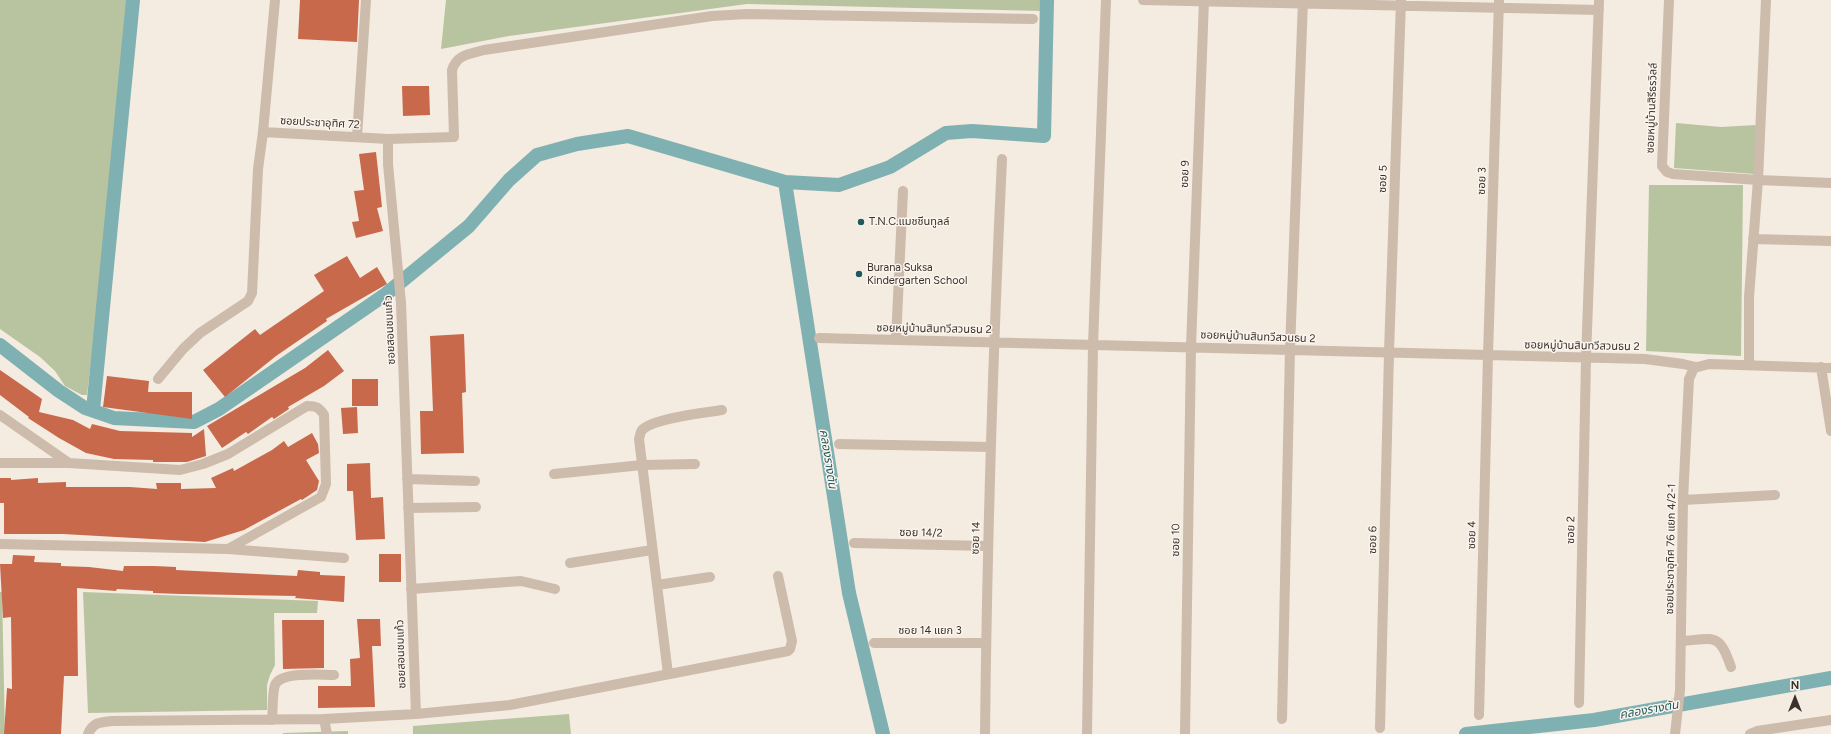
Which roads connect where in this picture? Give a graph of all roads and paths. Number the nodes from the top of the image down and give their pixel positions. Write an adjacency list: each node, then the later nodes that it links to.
1 (275, 0): 13 (street, ซอยประชาอุทิศ 72)
2 (366, 0): 14 (street)
3 (1106, 0): 25 (street)
4 (1143, 0): 5 (street)
5 (1204, 0): 8 (street); 26 (street, ซอย 9)
6 (1669, 0): 17 (street, ซอยหมู่บ้านสิรีธรวิลล์)
7 (1766, 0): 17 (street)
8 (1303, 2): 9 (street); 27 (street)
9 (1401, 3): 10 (street); 28 (street, ซอย 5)
10 (1499, 4): 11 (street); 29 (street, ซอย 3)
11 (1599, 5): 30 (street, ซอย 2)
12 (1033, 19): 15 (street, ซอยประชาอุทิศ 72)
13 (263, 132): 14 (street, ซอยประชาอุทิศ 72); 34 (street)
14 (357, 137): 15 (street, ซอยประชาอุทิศ 72)
15 (388, 139): 45 (street, ซอยสอนชมแก้ว)
16 (1002, 159): 24 (street, ซอย 14)
17 (1758, 180): 18 (street, ซอยหมู่บ้านสิรีธรวิลล์); 20 (street)
18 (1831, 183)
19 (903, 191): 23 (street)
20 (1753, 239): 21 (street); 31 (street)
21 (1831, 241)
22 (819, 338): 23 (street, ซอยหมู่บ้านสินทวีสวนธน 2)
23 (896, 340): 24 (street, ซอยหมู่บ้านสินทวีสวนธน 2)
24 (994, 342): 25 (street, ซอยหมู่บ้านสินทวีสวนธน 2); 39 (street, ซอย 14)
25 (1093, 345): 26 (street, ซอยหมู่บ้านสินทวีสวนธน 2); 80 (street)
26 (1191, 347): 27 (street, ซอยหมู่บ้านสินทวีสวนธน 2); 81 (street, ซอย 10)
27 (1290, 350): 28 (street, ซอยหมู่บ้านสินทวีสวนธน 2); 73 (street)
28 (1389, 352): 29 (street, ซอยหมู่บ้านสินทวีสวนธน 2); 76 (street, ซอย 6)
29 (1488, 355): 30 (street, ซอยหมู่บ้านสินทวีสวนธน 2); 71 (street, ซอย 4)
30 (1586, 359): 32 (street, ซอยหมู่บ้านสินทวีสวนธน 2); 69 (street, ซอย 2)
31 (1748, 365): 32 (street, ซอยหมู่บ้านสินทวีสวนธน 2); 33 (street, ซอยหมู่บ้านสินทวีสวนธน 2)
32 (1696, 367): 48 (street, ซอยประชาอุทิศ 76 แยก 4/2-1)
33 (1826, 368): 37 (street)
34 (158, 379)
35 (722, 410): 43 (street)
36 (0, 415): 41 (street)
37 (1831, 431)
38 (839, 444): 39 (street)
39 (991, 447): 53 (street, ซอย 14)
40 (0, 463): 41 (street)
41 (69, 464): 54 (street)
42 (695, 464): 43 (street)
43 (642, 465): 44 (street); 55 (street)
44 (554, 474)
45 (407, 479): 46 (street); 50 (street, ซอยสอนชมแก้ว)
46 (475, 481)
47 (1775, 495): 48 (street)
48 (1683, 500): 63 (street, ซอยประชาอุทิศ 76 แยก 4/2-1)
49 (476, 507): 50 (street)
50 (408, 508): 61 (street, ซอยสอนชมแก้ว)
51 (854, 543): 53 (street, ซอย 14/2)
52 (0, 544): 54 (street)
53 (987, 546): 65 (street, ซอย 14)
54 (228, 549): 56 (street)
55 (652, 550): 57 (street); 60 (street)
56 (344, 558)
57 (570, 563)
58 (778, 576): 67 (street)
59 (710, 577): 60 (street)
60 (657, 585): 67 (street)
61 (411, 589): 62 (street); 70 (street, ซอยสอนชมแก้ว)
62 (555, 590)
63 (1682, 641): 66 (street); 82 (street, ซอยประชาอุทิศ 76 แยก 4/2-1)
64 (874, 643): 65 (street, ซอย 14 แยก 3)
65 (986, 643): 79 (street, ซอย 14)
66 (1731, 667)
67 (668, 674): 70 (street)
68 (334, 675): 74 (street)
69 (1579, 703)
70 (416, 714): 72 (street)
71 (1479, 715)
72 (324, 719): 74 (street); 78 (street)
73 (1282, 719)
74 (272, 720): 77 (street)
75 (1831, 720): 83 (street)
76 (1380, 728)
77 (88, 734)
78 (327, 734)
79 (985, 734)
80 (1087, 734)
81 (1184, 734)
82 (1676, 734)
83 (1750, 734)

